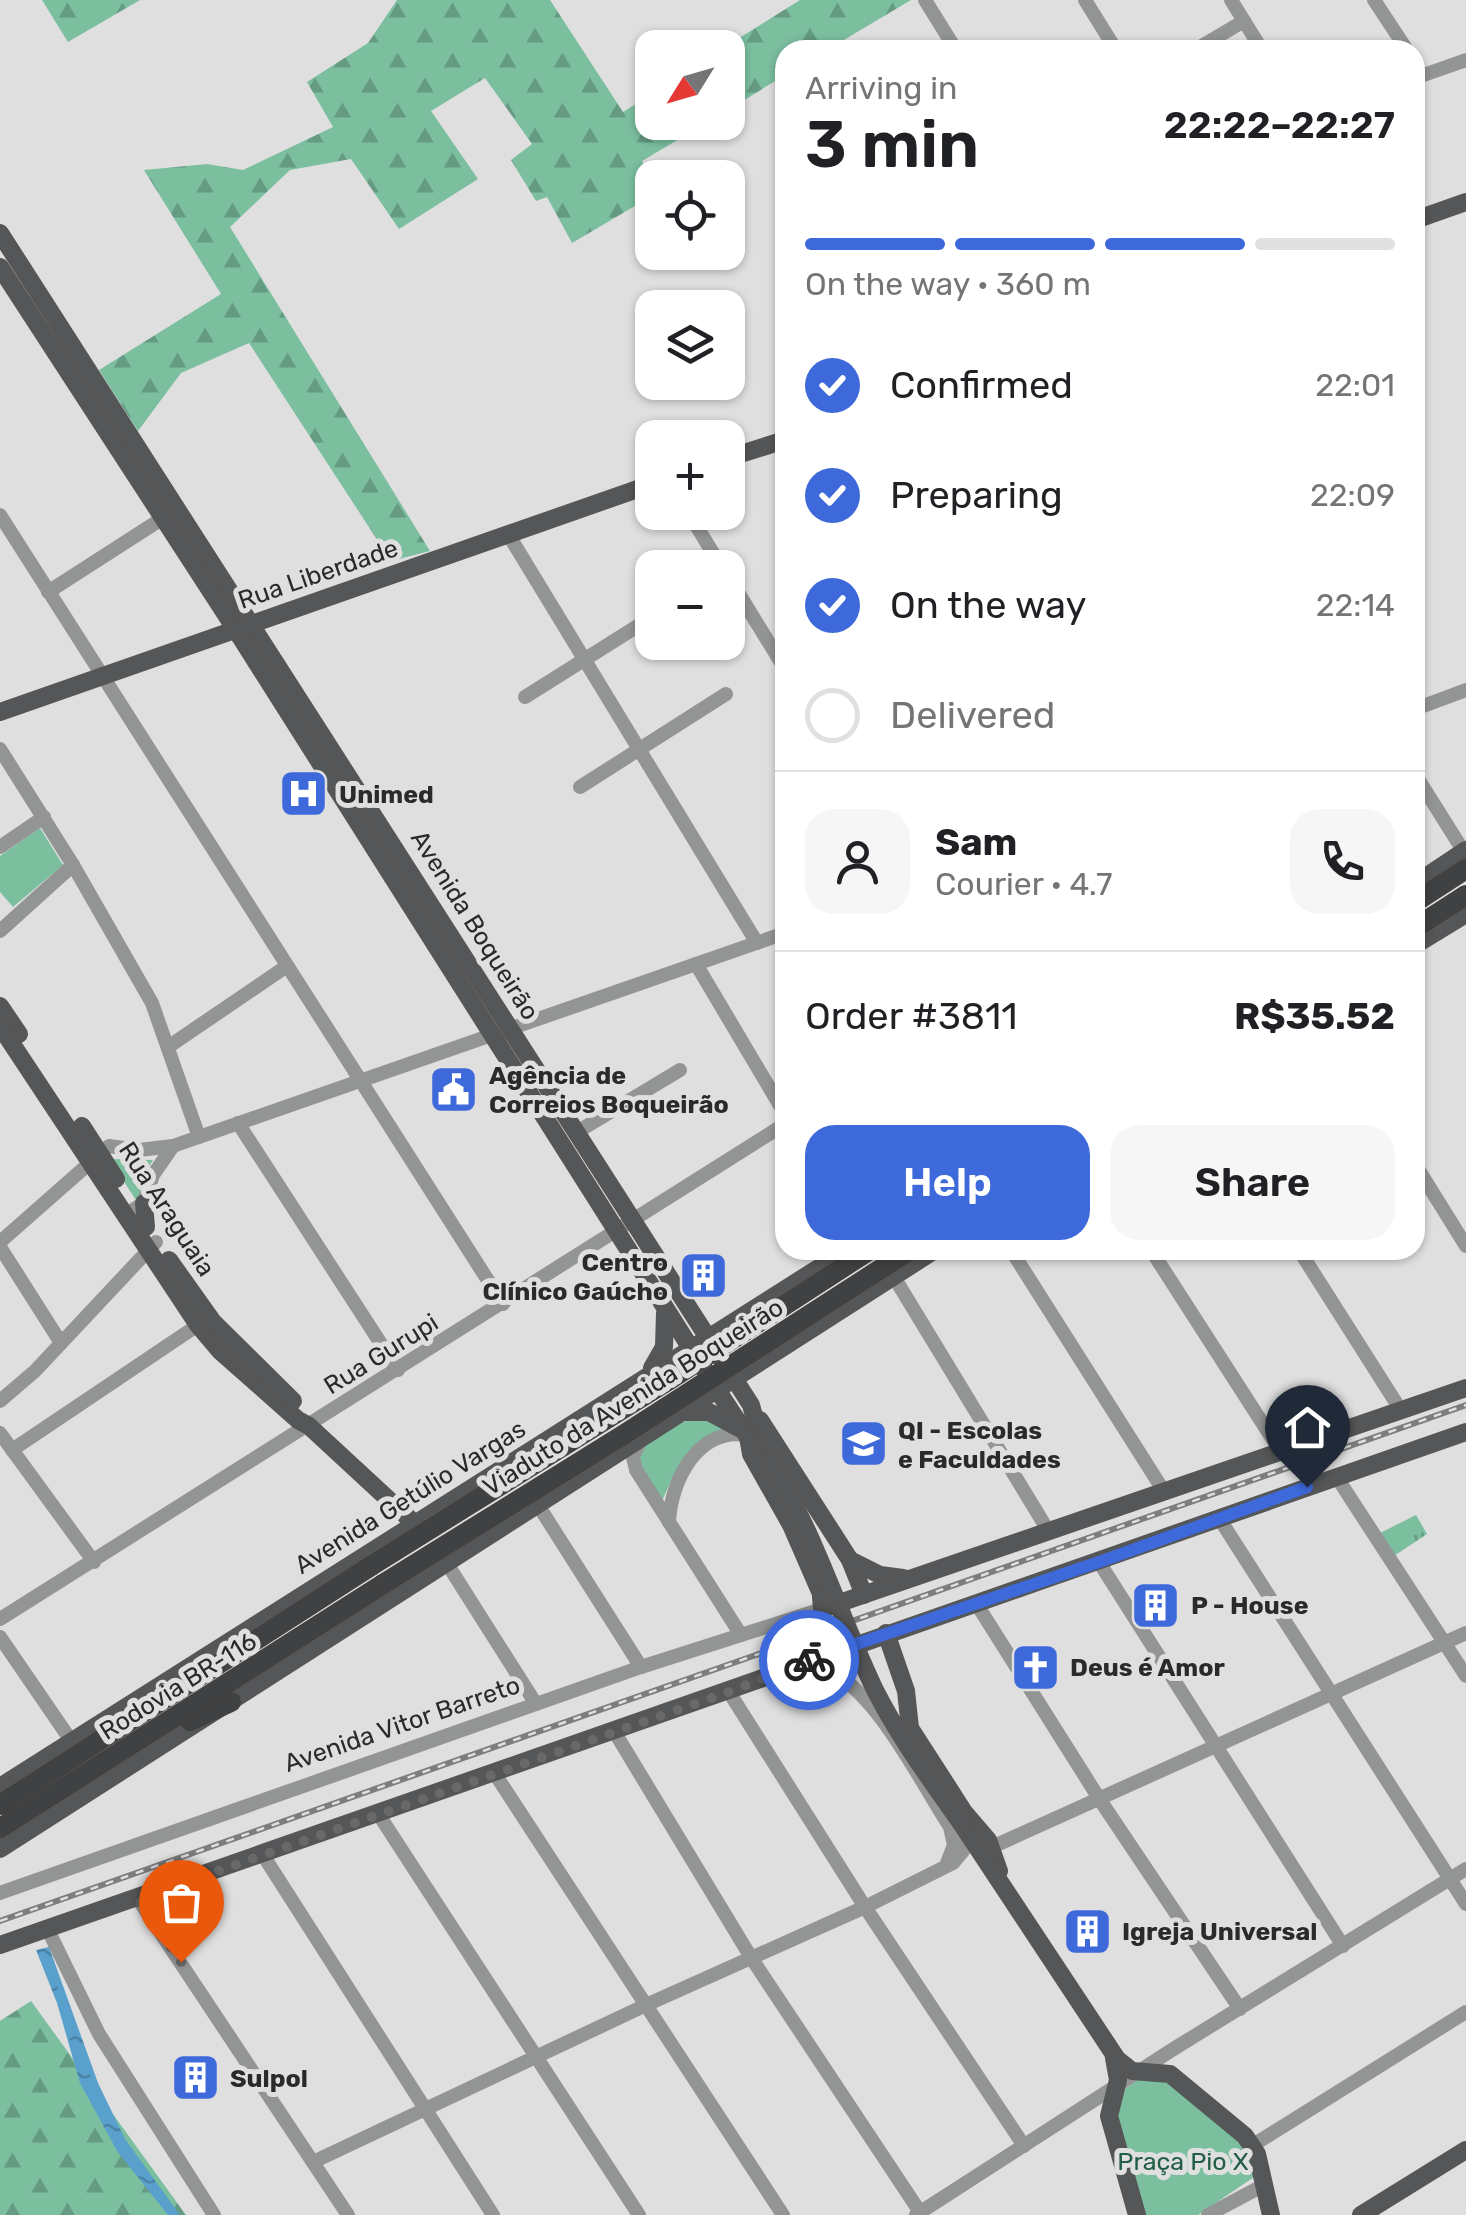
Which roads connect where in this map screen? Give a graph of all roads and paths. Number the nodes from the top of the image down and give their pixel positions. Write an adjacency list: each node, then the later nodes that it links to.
1 (925, 0): 6 (street)
2 (1084, 0): 7 (street)
3 (1230, 0): 5 (street)
4 (1374, 0): 10 (street)
5 (1244, 21): 8 (street); 9 (street)
6 (950, 40)
7 (1110, 40)
8 (1212, 40)
9 (1256, 40)
10 (1400, 40)
11 (1466, 60): 12 (street)
12 (1425, 70)
13 (1466, 202): 14 (main road)
14 (1425, 216)
15 (0, 232): 25 (main road, Avenida Boqueirão)
16 (0, 268): 21 (main road, Avenida Boqueirão)
17 (775, 443): 18 (main road)
18 (745, 453)
19 (635, 490): 22 (main road, Rua Liberdade)
20 (0, 515): 23 (street)
21 (163, 518): 23 (street); 25 (main road, Avenida Boqueirão)
22 (508, 534): 25 (main road, Rua Liberdade); 28 (street)
23 (48, 592): 29 (street)
24 (745, 604): 27 (street)
25 (244, 627): 29 (main road, Rua Liberdade); 55 (main road, Avenida Boqueirão)
26 (635, 628): 28 (street)
27 (775, 653)
28 (585, 660): 32 (street); 35 (street)
29 (103, 676): 34 (main road, Rua Liberdade); 52 (street)
30 (1466, 690): 33 (street)
31 (726, 694): 35 (street)
32 (525, 697)
33 (1425, 705)
34 (0, 712)
35 (640, 748): 37 (street); 50 (street)
36 (0, 749): 39 (street)
37 (580, 787)
38 (1425, 791): 41 (street)
39 (44, 817): 40 (street); 42 (street)
40 (0, 847)
41 (1465, 857): 43 (highway)
42 (73, 864): 47 (street); 56 (street)
43 (1425, 889)
44 (1466, 895): 46 (highway)
45 (1466, 914): 49 (main road)
46 (1425, 924)
47 (0, 931)
48 (775, 936): 50 (street)
49 (1425, 939)
50 (756, 943): 51 (street)
51 (696, 964): 55 (street); 59 (street)
52 (286, 966): 56 (street); 58 (street)
53 (0, 1006): 65 (main road, Rua Araguaia)
54 (0, 1026): 65 (main road, Rua Araguaia)
55 (502, 1031): 58 (street); 62 (main road, Avenida Boqueirão); 68 (main road, Avenida Boqueirão)
56 (168, 1047): 63 (street)
57 (680, 1070): 62 (street)
58 (358, 1080): 60 (street); 81 (street)
59 (775, 1097)
60 (238, 1123): 63 (street); 91 (street)
61 (775, 1130): 68 (street, Rua Gurupi)
62 (577, 1132): 68 (main road, Avenida Boqueirão)
63 (198, 1137): 64 (street)
64 (174, 1146): 65 (street); 67 (street)
65 (101, 1155): 67 (main road, Rua Araguaia); 70 (street)
66 (1425, 1180): 71 (street)
67 (135, 1209): 69 (main road, Rua Araguaia)
68 (626, 1226): 81 (street, Rua Gurupi); 82 (main road, Avenida Boqueirão); 83 (main road, Avenida Boqueirão)
69 (150, 1239): 84 (main road, Rua Araguaia); 88 (street); 100 (main road, Rua Araguaia)
70 (0, 1245): 88 (street)
71 (1466, 1246)
72 (831, 1260): 80 (main road, Avenida Getúlio Vargas)
73 (855, 1260): 119 (highway, Viaduto da Avenida Boqueirão, bridge)
74 (894, 1260): 119 (highway, Viaduto da Avenida Boqueirão, bridge)
75 (920, 1260): 79 (main road)
76 (1017, 1260): 109 (street)
77 (1157, 1260): 106 (street)
78 (1305, 1260): 98 (street)
79 (894, 1277): 87 (main road); 114 (street)
80 (762, 1302): 85 (main road, Avenida Getúlio Vargas); 87 (main road)
81 (503, 1304): 91 (street, Rua Gurupi)
82 (665, 1307): 89 (main road, Avenida Boqueirão); 93 (main road)
83 (694, 1317): 85 (main road); 86 (main road, Avenida Boqueirão)
84 (198, 1325): 100 (main road, Rua Araguaia); 105 (street)
85 (725, 1325): 86 (main road, Avenida Getúlio Vargas)
86 (707, 1336): 89 (main road, Avenida Getúlio Vargas); 92 (main road, Avenida Boqueirão)
87 (788, 1342): 90 (main road)
88 (61, 1343): 96 (street)
89 (690, 1348): 93 (main road, Avenida Getúlio Vargas); 94 (main road, Avenida Boqueirão)
90 (752, 1365): 92 (main road); 97 (main road)
91 (398, 1370): 100 (street, Rua Gurupi)
92 (733, 1377): 94 (main road); 97 (main road, Avenida Boqueirão)
93 (638, 1381): 99 (main road); 112 (main road, Avenida Getúlio Vargas)
94 (716, 1388): 99 (main road); 102 (main road, Avenida Boqueirão)
95 (1466, 1388): 98 (main road)
96 (0, 1401)
97 (748, 1401): 107 (main road, Avenida Boqueirão); 115 (main road)
98 (1400, 1410): 106 (main road)
99 (671, 1417): 102 (main road); 103 (main road)
100 (309, 1426): 112 (main road, Rua Araguaia); 116 (street, Rua Gurupi)
101 (0, 1433): 105 (street)
102 (747, 1434): 107 (main road, Avenida Boqueirão); 113 (street); 122 (main road)
103 (644, 1435): 110 (main road); 113 (street)
104 (1463, 1439): 108 (main road)
105 (12, 1450): 116 (street)
106 (1281, 1452): 109 (main road)
107 (766, 1455): 148 (main road, Avenida Boqueirão, bridge)
108 (1336, 1476): 111 (main road); 129 (street)
109 (1164, 1493): 114 (main road)
110 (538, 1505): 117 (main road); 131 (street)
111 (1219, 1518): 118 (main road); 134 (street)
112 (414, 1522): 137 (main road, Avenida Getúlio Vargas)
113 (669, 1523): 127 (street)
114 (1049, 1532): 120 (main road)
115 (850, 1560): 120 (main road); 121 (main road)
116 (94, 1562): 124 (street, Rua Gurupi)
117 (446, 1562): 135 (main road); 136 (street)
118 (1099, 1562): 123 (main road); 140 (street)
119 (377, 1575): 139 (highway, Rodovia BR-116); 141 (highway, Rodovia BR-116)
120 (913, 1578): 121 (main road)
121 (864, 1595): 122 (main road)
122 (823, 1604): 127 (street, Avenida Vitor Barreto)
123 (976, 1604): 126 (main road); 144 (street)
124 (0, 1619)
125 (1466, 1632): 129 (street)
126 (886, 1634): 130 (main road); 149 (main road)
127 (741, 1635): 131 (street, Avenida Vitor Barreto)
128 (0, 1636): 139 (street)
129 (1444, 1642): 132 (street); 134 (street)
130 (812, 1660): 133 (main road); 152 (street)
131 (641, 1667): 136 (street, Avenida Vitor Barreto)
132 (1466, 1676)
133 (729, 1692): 138 (main road); 159 (street)
134 (1329, 1693): 140 (street); 154 (street)
135 (232, 1702): 141 (highway); 150 (main road)
136 (536, 1704): 155 (street, Avenida Vitor Barreto)
137 (129, 1706): 139 (highway); 139 (main road, Avenida Getúlio Vargas)
138 (614, 1731): 142 (main road); 163 (street)
139 (87, 1744): 143 (main road, Avenida Getúlio Vargas); 145 (highway, Rodovia BR-116)
140 (1215, 1748): 144 (street); 162 (street)
141 (124, 1750): 147 (highway, Rodovia BR-116)
142 (495, 1774): 146 (main road); 164 (street)
143 (0, 1786)
144 (1100, 1800): 149 (street); 165 (street)
145 (0, 1801)
146 (379, 1815): 151 (main road); 168 (street)
147 (0, 1828)
148 (964, 1828): 149 (street); 152 (street); 157 (main road, Avenida Boqueirão)
149 (992, 1847): 157 (main road)
150 (0, 1849)
151 (264, 1855): 156 (main road); 171 (street)
152 (944, 1867): 159 (street)
153 (1466, 1869): 154 (street)
154 (1450, 1880): 158 (street); 162 (street)
155 (0, 1892)
156 (138, 1899): 160 (main road); 175 (street)
157 (1012, 1904): 167 (main road)
158 (1466, 1904)
159 (866, 1907): 163 (street); 173 (street)
160 (48, 1930): 161 (main road); 178 (street)
161 (0, 1946)
162 (1343, 1946): 165 (street)
163 (752, 1959): 164 (street); 177 (street)
164 (646, 2005): 168 (street); 182 (street)
165 (1240, 2009): 169 (street)
166 (1466, 2012): 172 (street)
167 (1112, 2053): 169 (main road); 170 (main road)
168 (536, 2057): 171 (street); 181 (street)
169 (1138, 2072): 170 (street); 172 (main road)
170 (1118, 2086): 173 (street); 183 (main road)
171 (424, 2108): 175 (street); 180 (street)
172 (1253, 2145): 176 (main road)
173 (1024, 2146): 177 (street)
174 (1466, 2150): 186 (main road)
175 (313, 2162): 179 (street)
176 (1264, 2185): 184 (street); 185 (main road)
177 (918, 2214)
178 (214, 2215)
179 (348, 2215)
180 (493, 2215)
181 (638, 2215)
182 (782, 2215)
183 (1137, 2215)
184 (1208, 2215)
185 (1272, 2215)
186 (1362, 2215)

